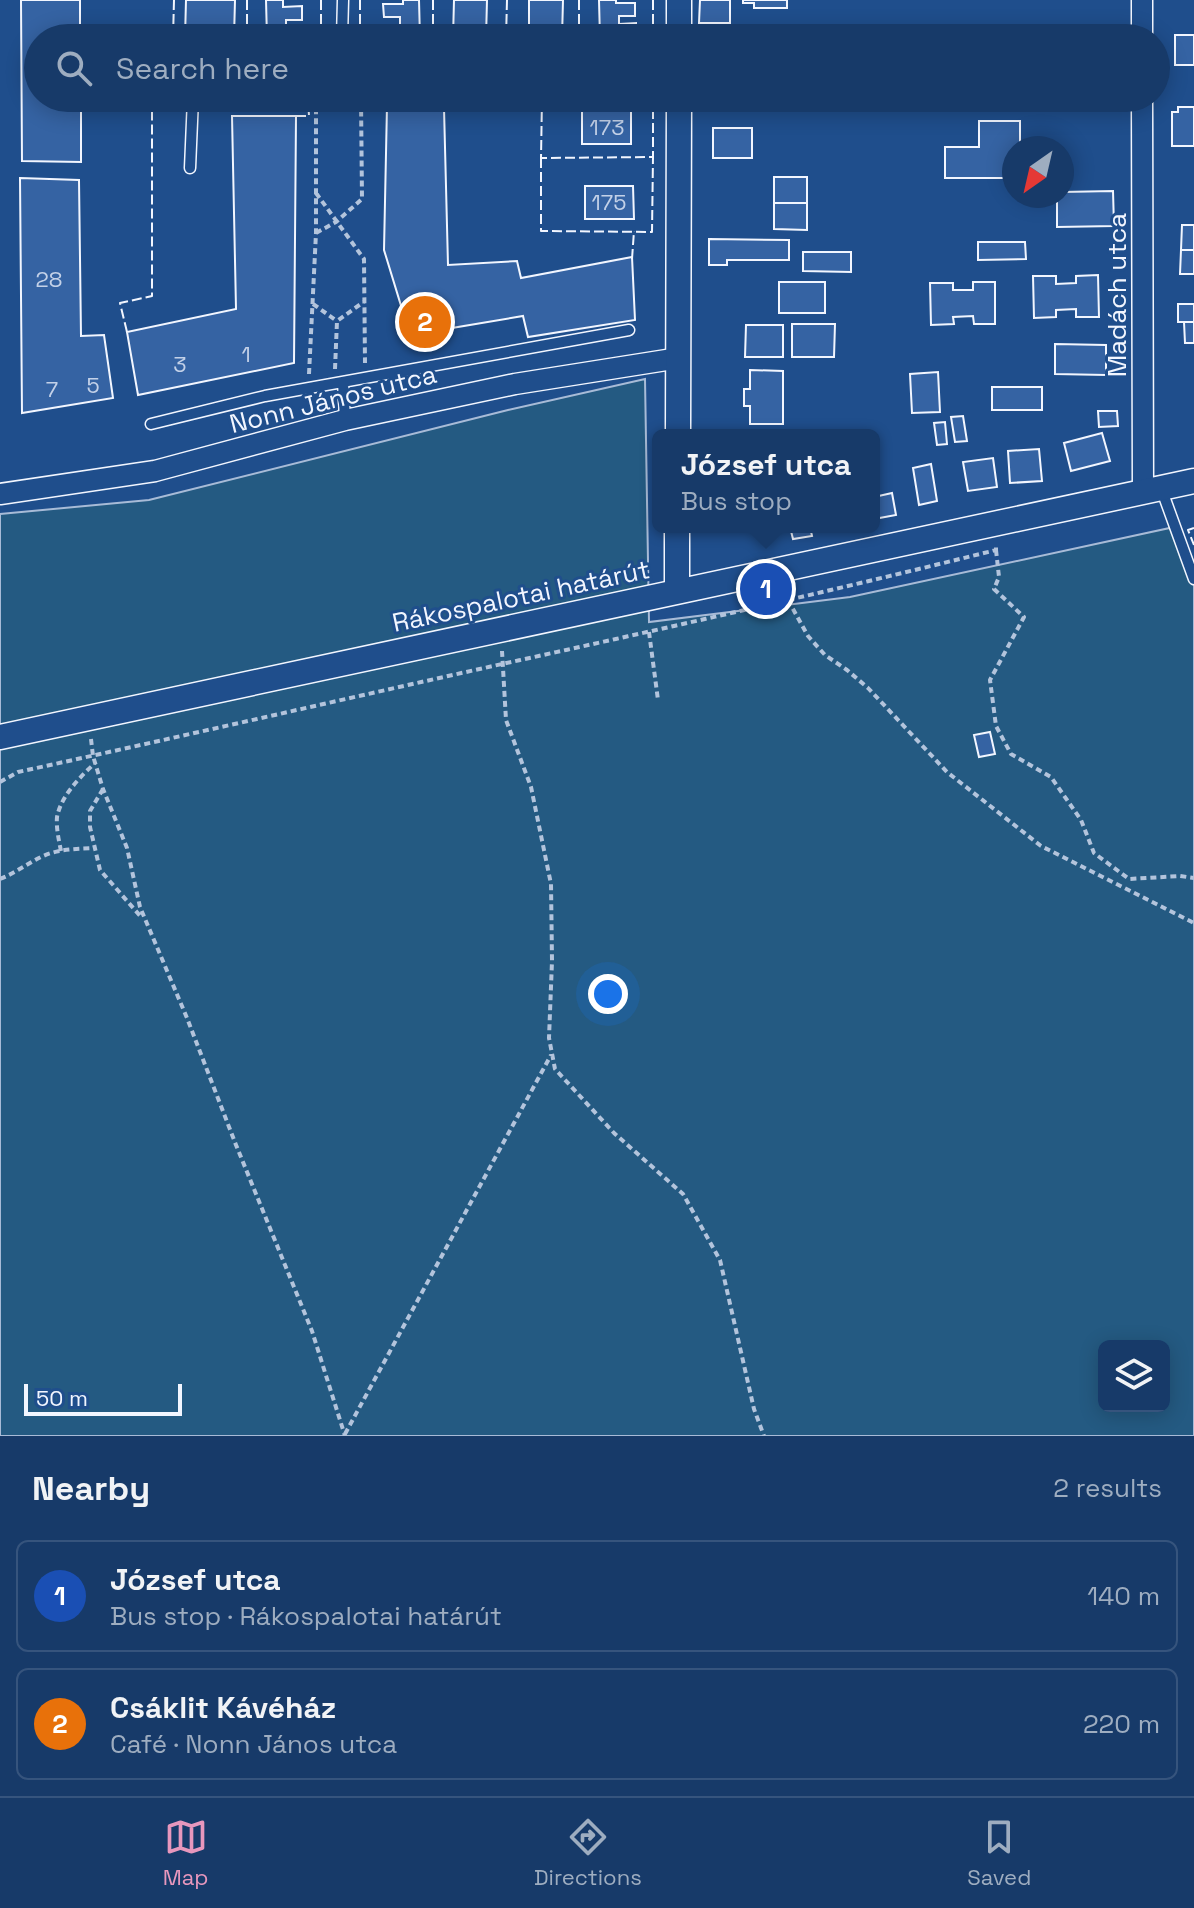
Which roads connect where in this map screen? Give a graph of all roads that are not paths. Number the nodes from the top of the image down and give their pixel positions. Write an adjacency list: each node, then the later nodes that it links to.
1 (343, 0): 4 (lane)
2 (679, 0): 5 (street)
3 (1142, 0): 6 (street)
4 (342, 24)
5 (679, 24)
6 (1142, 24)
7 (192, 112): 10 (lane)
8 (679, 112): 12 (street)
9 (1142, 112): 18 (street, Madách utca)
10 (190, 168)
11 (629, 330): 13 (lane)
12 (679, 358): 14 (street, Nonn János utca); 16 (street)
13 (339, 383): 14 (lane); 15 (lane)
14 (345, 420): 19 (street, Nonn János utca)
15 (151, 424)
16 (678, 429)
17 (1194, 481): 18 (street, Rákospalotai határút)
18 (1152, 490): 21 (lane); 22 (street, Rákospalotai határút)
19 (0, 494)
20 (677, 533): 22 (street)
21 (1194, 579)
22 (677, 591): 23 (street, Rákospalotai határút)
23 (0, 737)

